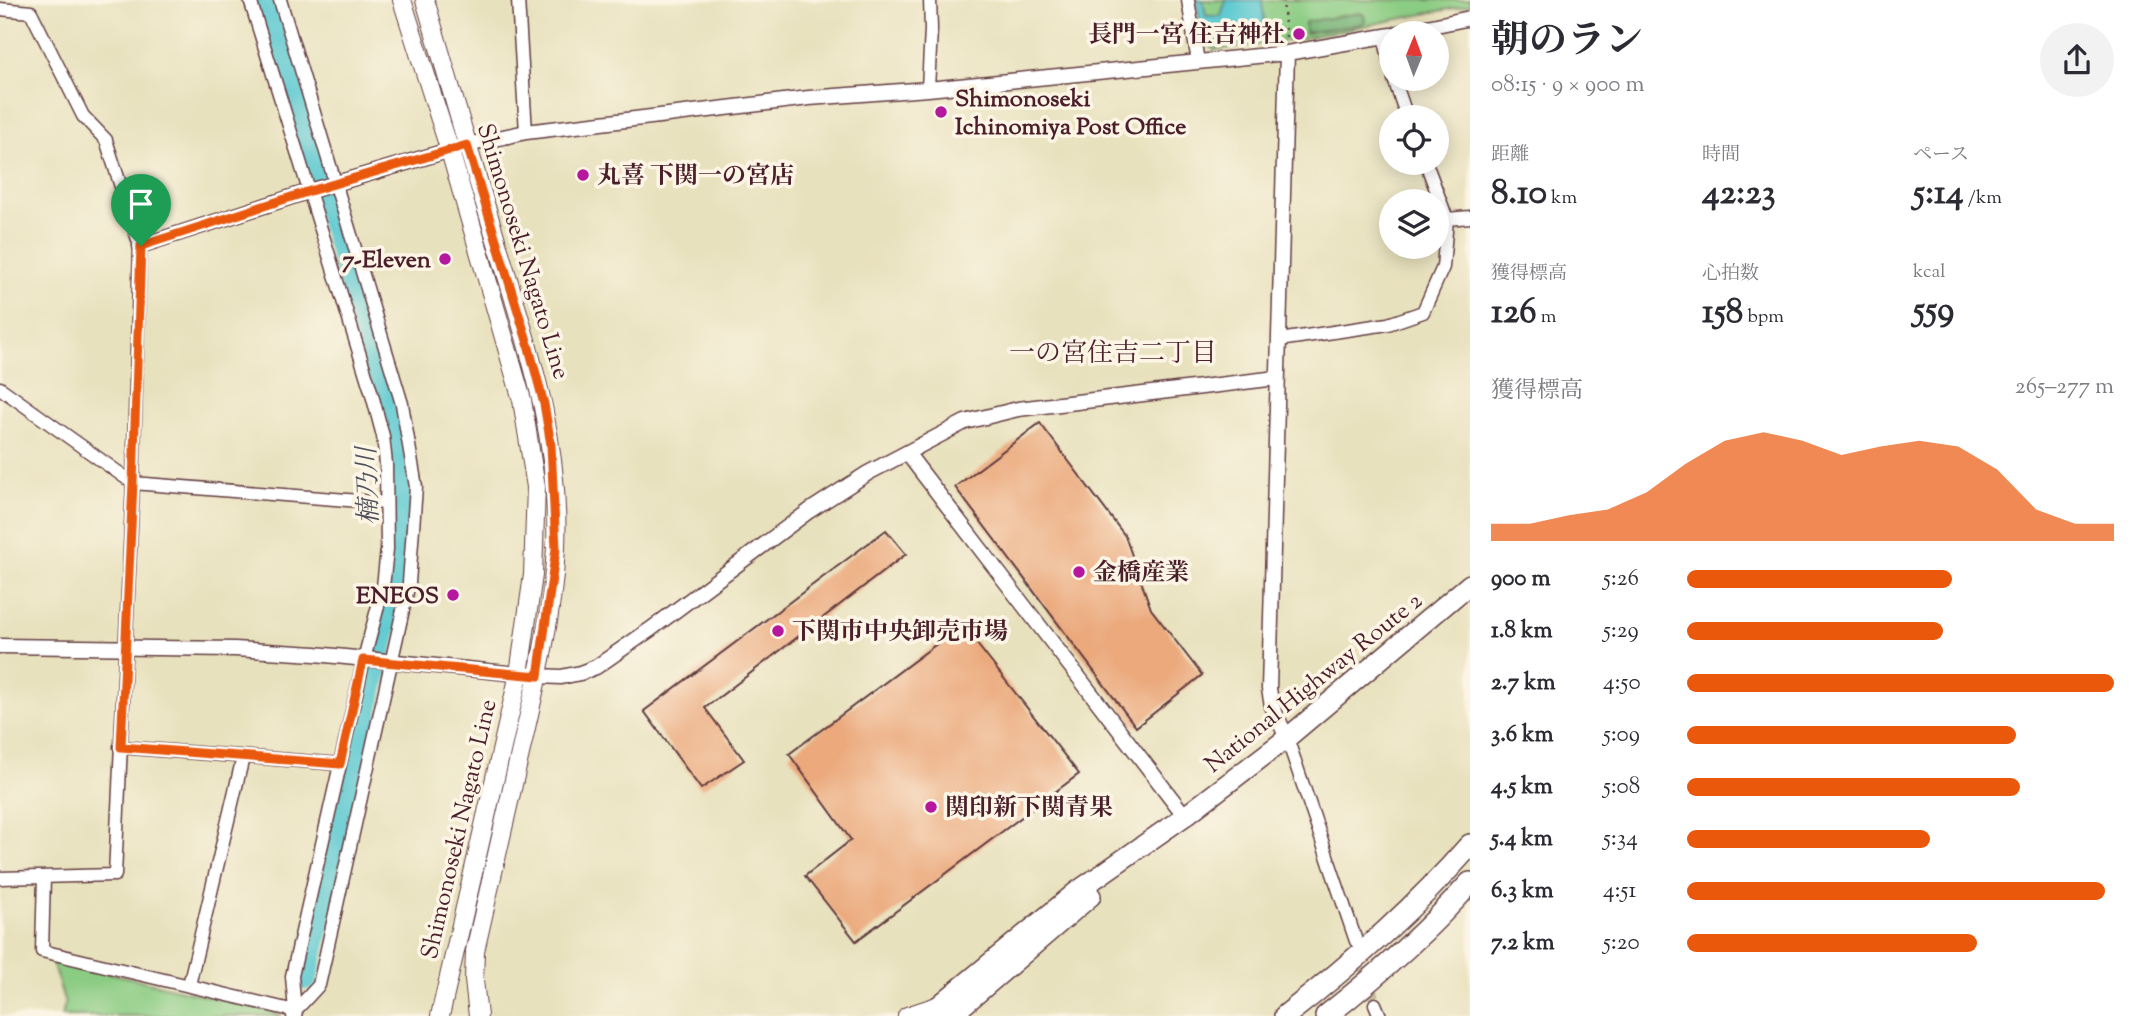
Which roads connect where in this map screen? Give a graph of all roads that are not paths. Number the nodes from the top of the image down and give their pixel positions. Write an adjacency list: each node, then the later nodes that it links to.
1 (250, 0): 18 (street)
2 (280, 0): 17 (street)
3 (402, 0): 16 (main road, Shimonoseki Nagato Line)
4 (425, 0): 16 (main road, Shimonoseki Nagato Line)
5 (518, 0): 15 (street)
6 (930, 0): 14 (street)
7 (1188, 0): 13 (street)
8 (0, 9): 21 (street)
9 (1470, 18): 10 (street)
10 (1449, 23)
11 (1379, 36): 12 (street)
12 (1287, 47): 13 (street); 23 (street)
13 (1198, 62): 14 (street)
14 (928, 89): 15 (street)
15 (526, 132): 16 (street)
16 (458, 148): 17 (street); 34 (main road, Shimonoseki Nagato Line); 35 (main road, Shimonoseki Nagato Line)
17 (335, 183): 18 (street); 33 (street)
18 (312, 190): 21 (street); 28 (street)
19 (1470, 217): 20 (street)
20 (1449, 219)
21 (141, 246): 27 (street)
22 (1444, 259): 23 (street)
23 (1279, 340): 24 (street)
24 (1277, 378): 26 (street); 36 (street)
25 (0, 388): 27 (street)
26 (907, 453): 35 (street); 40 (street)
27 (133, 483): 28 (street); 31 (street)
28 (385, 503): 32 (street)
29 (1470, 584): 36 (highway, National Highway Route 2)
30 (0, 646): 31 (street)
31 (125, 648): 32 (street); 37 (street)
32 (366, 660): 33 (street); 39 (street)
33 (390, 662): 34 (street); 48 (street)
34 (519, 674): 35 (street); 49 (main road, Shimonoseki Nagato Line)
35 (538, 676): 50 (main road, Shimonoseki Nagato Line)
36 (1287, 738): 40 (highway, National Highway Route 2); 45 (street)
37 (121, 747): 38 (street); 42 (street)
38 (243, 757): 39 (street); 46 (street)
39 (340, 764): 48 (street)
40 (1185, 816): 47 (highway, National Highway Route 2)
41 (1470, 845): 52 (highway)
42 (44, 877): 43 (street); 46 (street)
43 (0, 878)
44 (1470, 883): 53 (highway)
45 (1356, 941)
46 (188, 985): 48 (street)
47 (939, 1012): 51 (main road)
48 (295, 1013)
49 (440, 1016)
50 (478, 1016)
51 (907, 1016)
52 (1285, 1016)
53 (1326, 1016)

